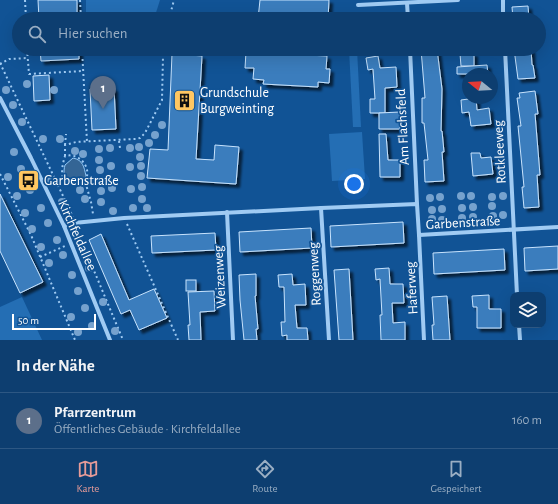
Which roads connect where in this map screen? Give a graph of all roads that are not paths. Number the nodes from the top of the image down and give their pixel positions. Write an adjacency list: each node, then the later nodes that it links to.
1 (458, 0): 3 (street)
2 (503, 0): 6 (street)
3 (407, 3): 4 (street); 5 (street)
4 (358, 5)
5 (408, 12)
6 (504, 12)
7 (410, 56): 10 (street, Am Flachsfeld)
8 (505, 56): 15 (street, Rotkleeweg)
9 (0, 98): 13 (street, Kirchfeldallee)
10 (417, 204): 11 (street, Garbenstraße); 16 (street, Garbenstraße)
11 (321, 208): 12 (street, Garbenstraße); 21 (street, Roggenweg)
12 (227, 212): 13 (street, Garbenstraße); 20 (street, Weizenweg)
13 (64, 226): 19 (street, Kirchfeldallee)
14 (558, 227): 15 (street, Garbenstraße)
15 (513, 230): 16 (street, Garbenstraße); 17 (street, Rotkleeweg)
16 (419, 235): 22 (street, Haferweg)
17 (517, 292)
18 (519, 328): 23 (street)
19 (110, 340)
20 (233, 340)
21 (329, 340)
22 (424, 340)
23 (520, 340)

